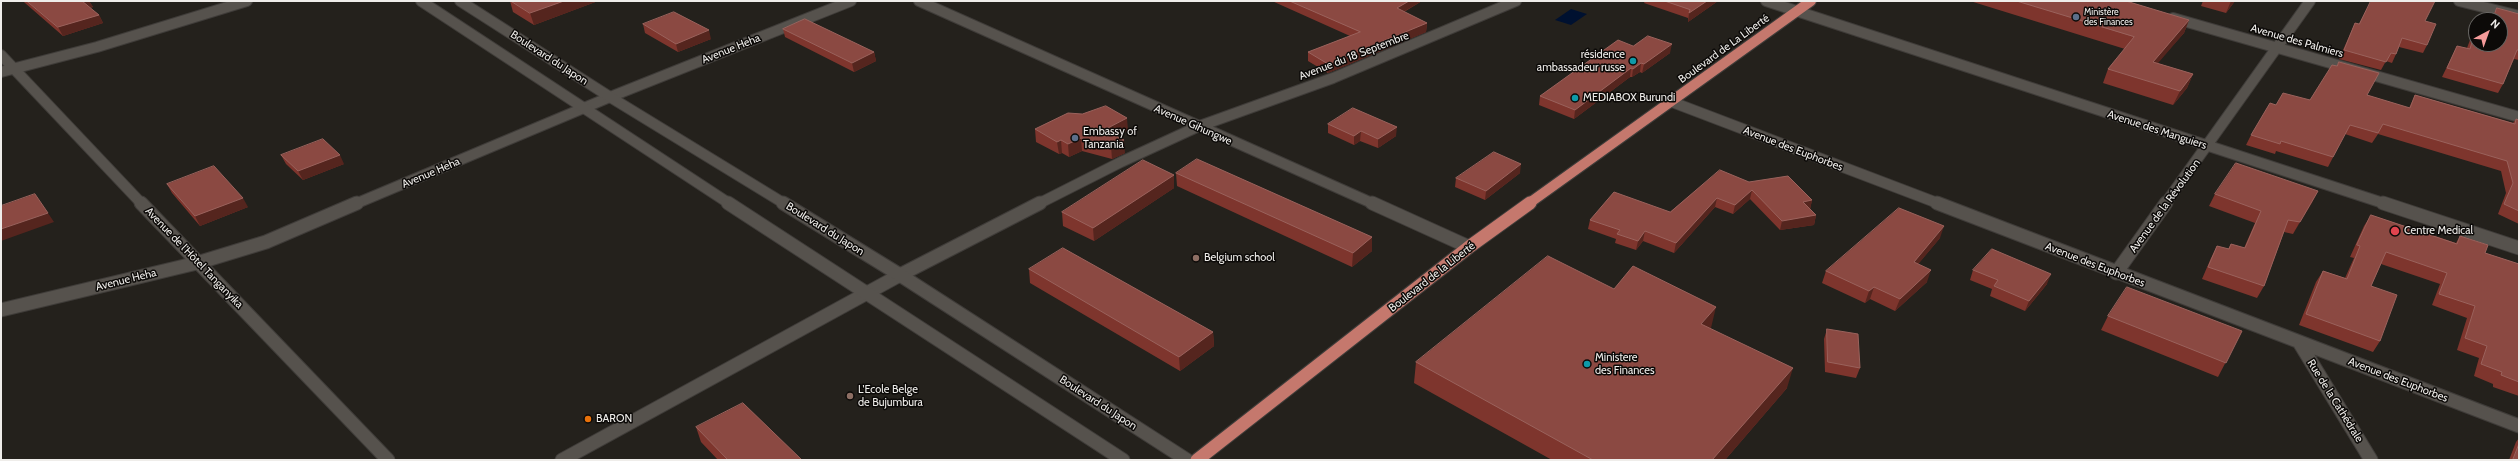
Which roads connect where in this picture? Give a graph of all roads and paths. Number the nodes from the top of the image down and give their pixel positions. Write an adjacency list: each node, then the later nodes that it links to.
1 (247, 1): 16 (street)
2 (421, 1): 20 (street, Boulevard du Japon)
3 (460, 1): 18 (street, Boulevard du Japon)
4 (850, 1): 18 (street, Avenue Heha)
5 (919, 1): 22 (street, Avenue Gihungwe)
6 (1516, 1): 22 (street, Avenue du 18 Septembre)
7 (1766, 1): 11 (street, Avenue des Manguiers)
8 (1810, 1): 11 (highway, Boulevard de La Liberté)
9 (2310, 1): 14 (street, Avenue de la Révolution)
10 (2459, 1): 13 (street)
11 (1796, 11): 19 (highway, Boulevard de La Liberté); 23 (street, Avenue des Manguiers)
12 (2166, 16): 14 (street, Avenue des Palmiers)
13 (2519, 16)
14 (2278, 48): 21 (street, Avenue des Palmiers); 23 (street, Avenue de la Révolution)
15 (1, 55): 16 (street, Avenue de l'Hôtel Tanganyika)
16 (15, 69): 17 (street); 26 (street, Avenue de l'Hôtel Tanganyika)
17 (1, 72)
18 (610, 97): 20 (street, Avenue Heha); 28 (street, Boulevard du Japon)
19 (1672, 102): 24 (highway, Boulevard de la Liberté); 27 (street, Avenue des Euphorbes)
20 (586, 108): 26 (street, Avenue Heha); 29 (street, Boulevard du Japon)
21 (2519, 117)
22 (1197, 127): 24 (street, Avenue Gihungwe); 28 (street, Avenue du 18 Septembre)
23 (2208, 147): 25 (street, Avenue des Manguiers); 27 (street, Avenue de la Révolution)
24 (1469, 247): 37 (highway, Boulevard de la Liberté)
25 (2519, 248)
26 (197, 262): 30 (street, Avenue Heha); 33 (street, Avenue de l'Hôtel Tanganyika)
27 (2116, 273): 31 (street, Avenue des Euphorbes)
28 (900, 275): 29 (street, Avenue du 18 Septembre); 36 (street, Boulevard du Japon)
29 (867, 295): 34 (street, Avenue du 18 Septembre); 35 (street, Boulevard du Japon)
30 (1, 310)
31 (2299, 342): 32 (street, Avenue des Euphorbes); 38 (street, Rue de la Cathédrale)
32 (2519, 426)
33 (388, 460)
34 (562, 460)
35 (1122, 460)
36 (1187, 460)
37 (1197, 460)
38 (2371, 460)

